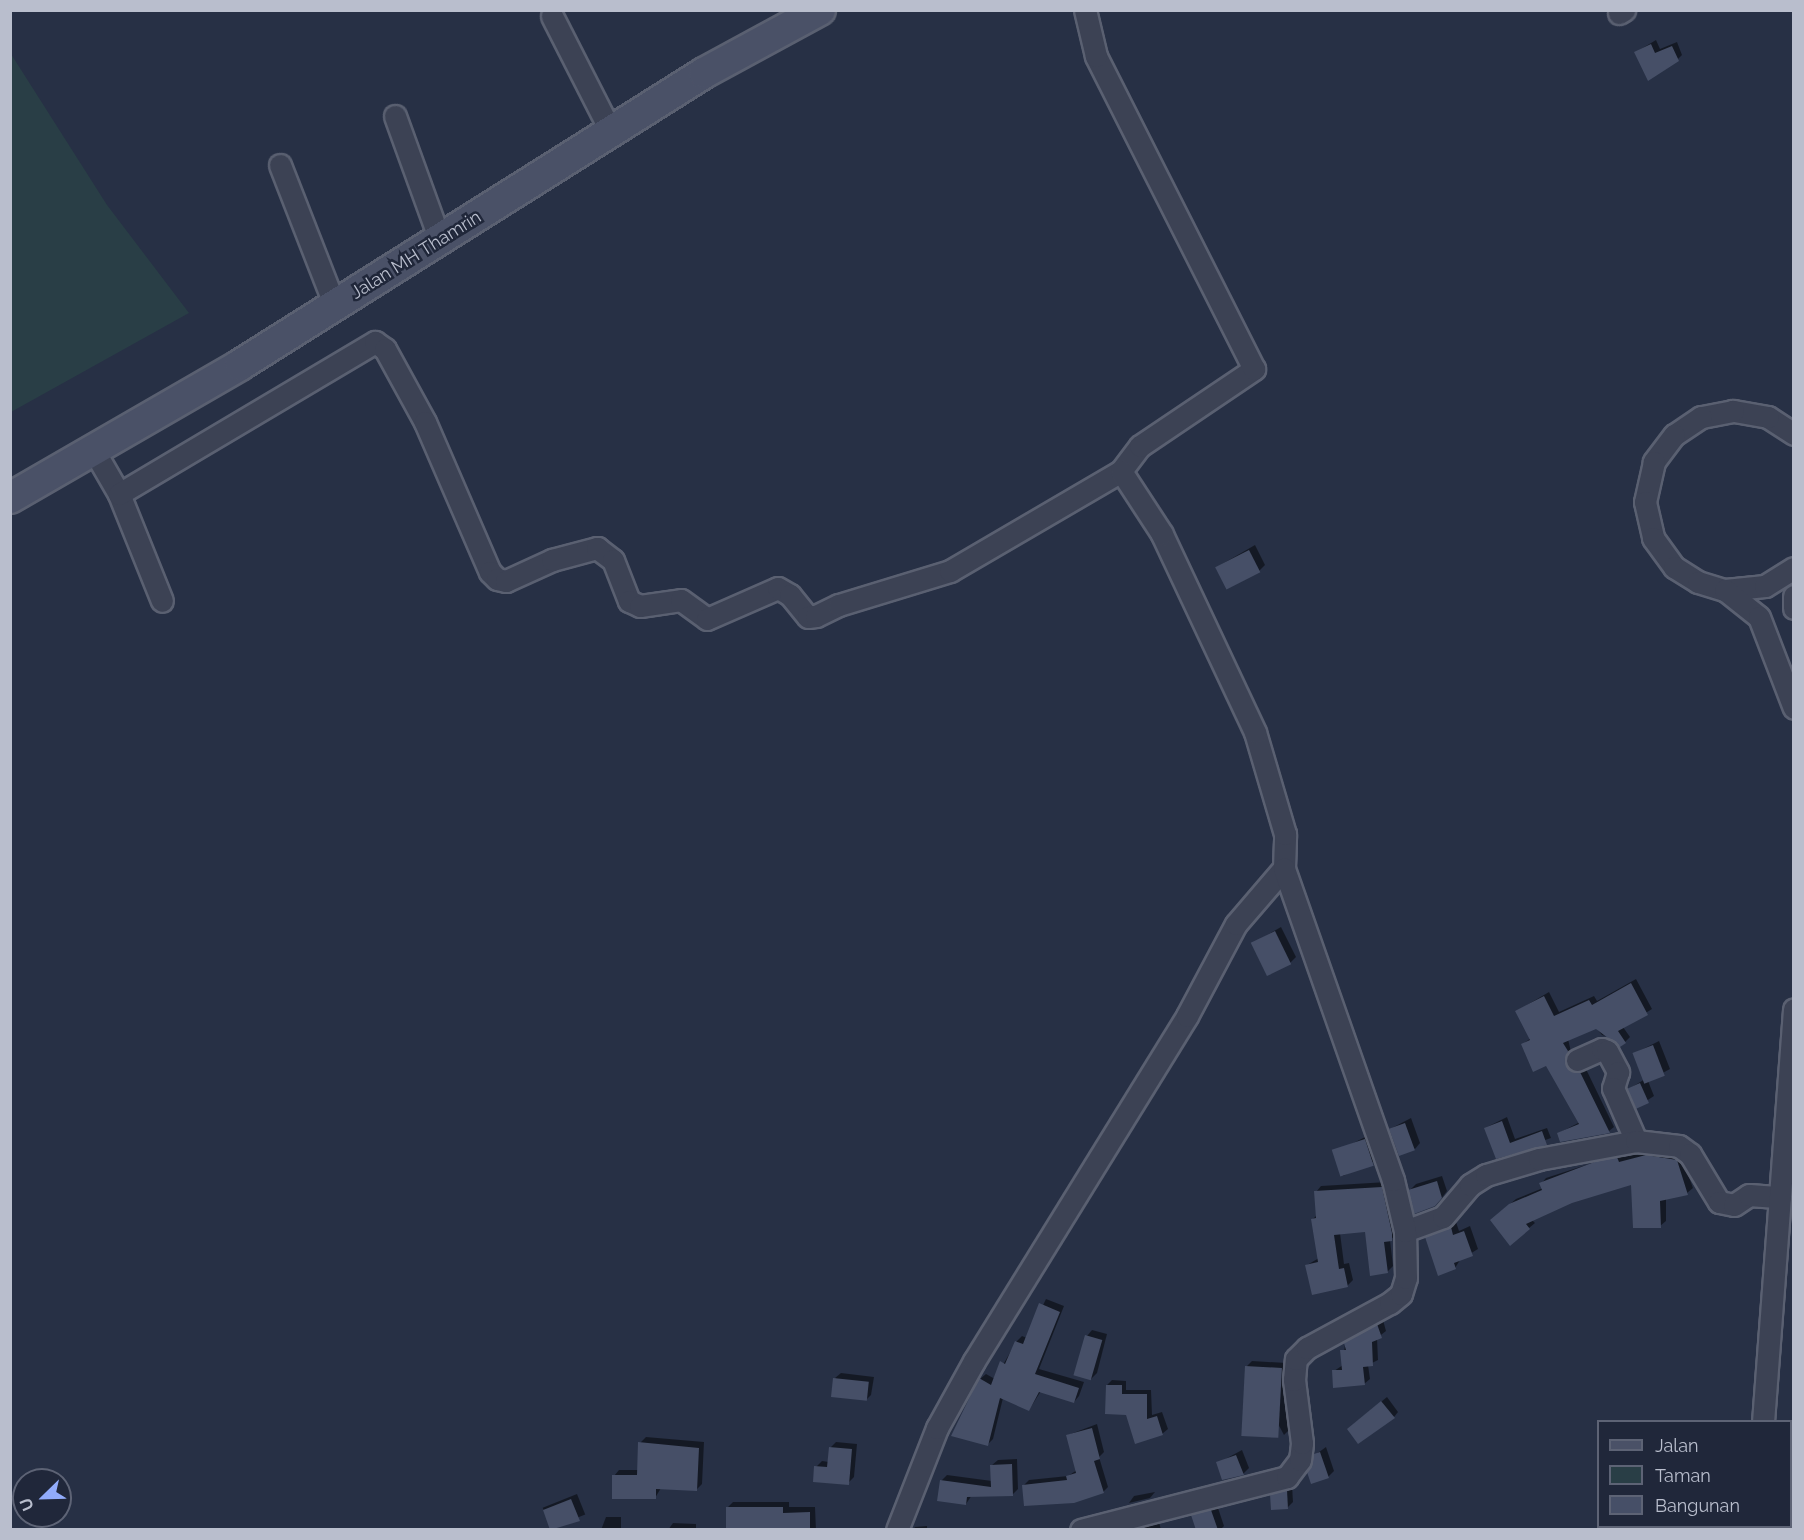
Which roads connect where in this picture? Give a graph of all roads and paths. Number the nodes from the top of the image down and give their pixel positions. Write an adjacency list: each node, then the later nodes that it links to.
1 (820, 10): 5 (street, Jalan MH Thamrin)
2 (1084, 10): 11 (street)
3 (552, 16): 5 (street)
4 (395, 116): 7 (street)
5 (611, 132): 7 (street, Jalan MH Thamrin)
6 (279, 165): 8 (street)
7 (440, 240): 8 (street, Jalan MH Thamrin)
8 (334, 306): 10 (street, Jalan MH Thamrin)
9 (1794, 434): 15 (street)
10 (93, 449): 12 (street); 13 (street, Jalan MH Thamrin)
11 (1121, 471): 12 (street); 20 (street)
12 (119, 494): 17 (street)
13 (10, 498)
14 (1794, 568): 15 (street)
15 (1725, 590): 19 (street)
16 (1794, 596): 18 (street)
17 (162, 601)
18 (1794, 608)
19 (1794, 708)
20 (1284, 868): 26 (street); 30 (street)
21 (1794, 1009): 23 (street)
22 (1577, 1060): 24 (street)
23 (1790, 1115): 25 (street)
24 (1636, 1142): 25 (street); 26 (street)
25 (1780, 1197): 27 (street)
26 (1405, 1231): 31 (street)
27 (1763, 1420)
28 (1794, 1496): 29 (street)
29 (1792, 1519)
30 (897, 1530)
31 (1081, 1530)

